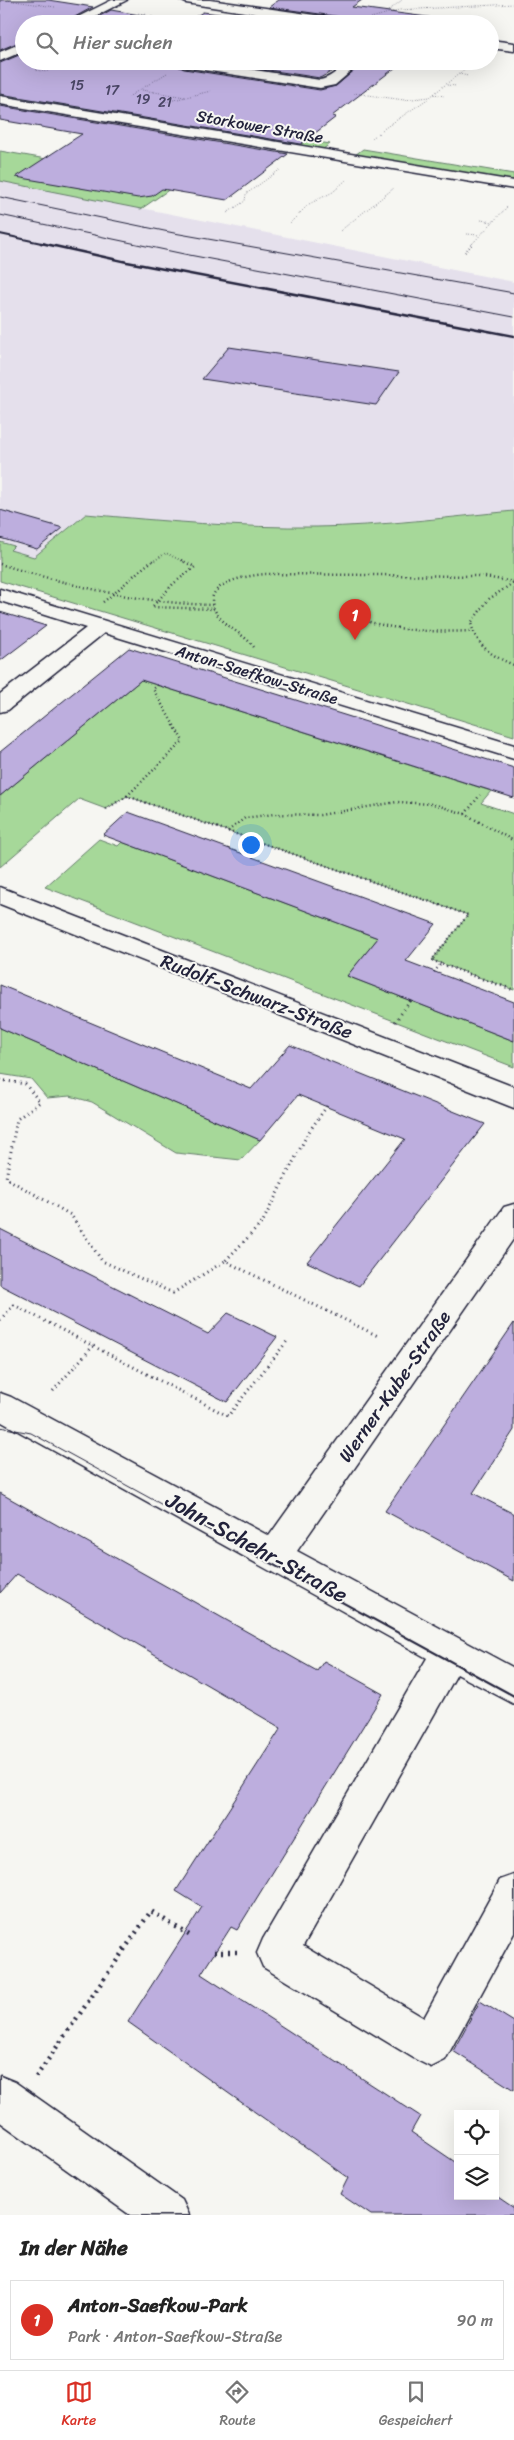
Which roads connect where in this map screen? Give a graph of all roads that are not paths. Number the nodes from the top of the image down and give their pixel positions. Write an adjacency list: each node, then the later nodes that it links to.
1 (121, 0): 3 (street)
2 (186, 0): 4 (street)
3 (89, 15)
4 (288, 15)
5 (499, 45): 6 (street)
6 (514, 47)
7 (15, 50): 8 (street)
8 (0, 58)
9 (229, 70): 10 (street)
10 (346, 70)
11 (0, 88): 13 (street, Storkower Straße)
12 (0, 100): 14 (street, Storkower Straße)
13 (349, 145): 14 (street); 15 (street, Storkower Straße)
14 (336, 156): 16 (street, Storkower Straße)
15 (514, 172)
16 (514, 186)
17 (0, 595): 18 (street, Anton-Saefkow-Straße)
18 (101, 626): 19 (street); 20 (street, Anton-Saefkow-Straße)
19 (0, 705)
20 (514, 752)
21 (0, 896): 22 (street, Rudolf-Schwarz-Straße)
22 (514, 1098)
23 (514, 1215): 25 (street, Werner-Kube-Straße)
24 (2, 1410): 25 (street, John-Schehr-Straße)
25 (274, 1557): 26 (street, John-Schehr-Straße)
26 (450, 1652): 27 (street, John-Schehr-Straße); 28 (street)
27 (514, 1687)
28 (514, 1894)
29 (7, 2103): 30 (street)
30 (167, 2215)

